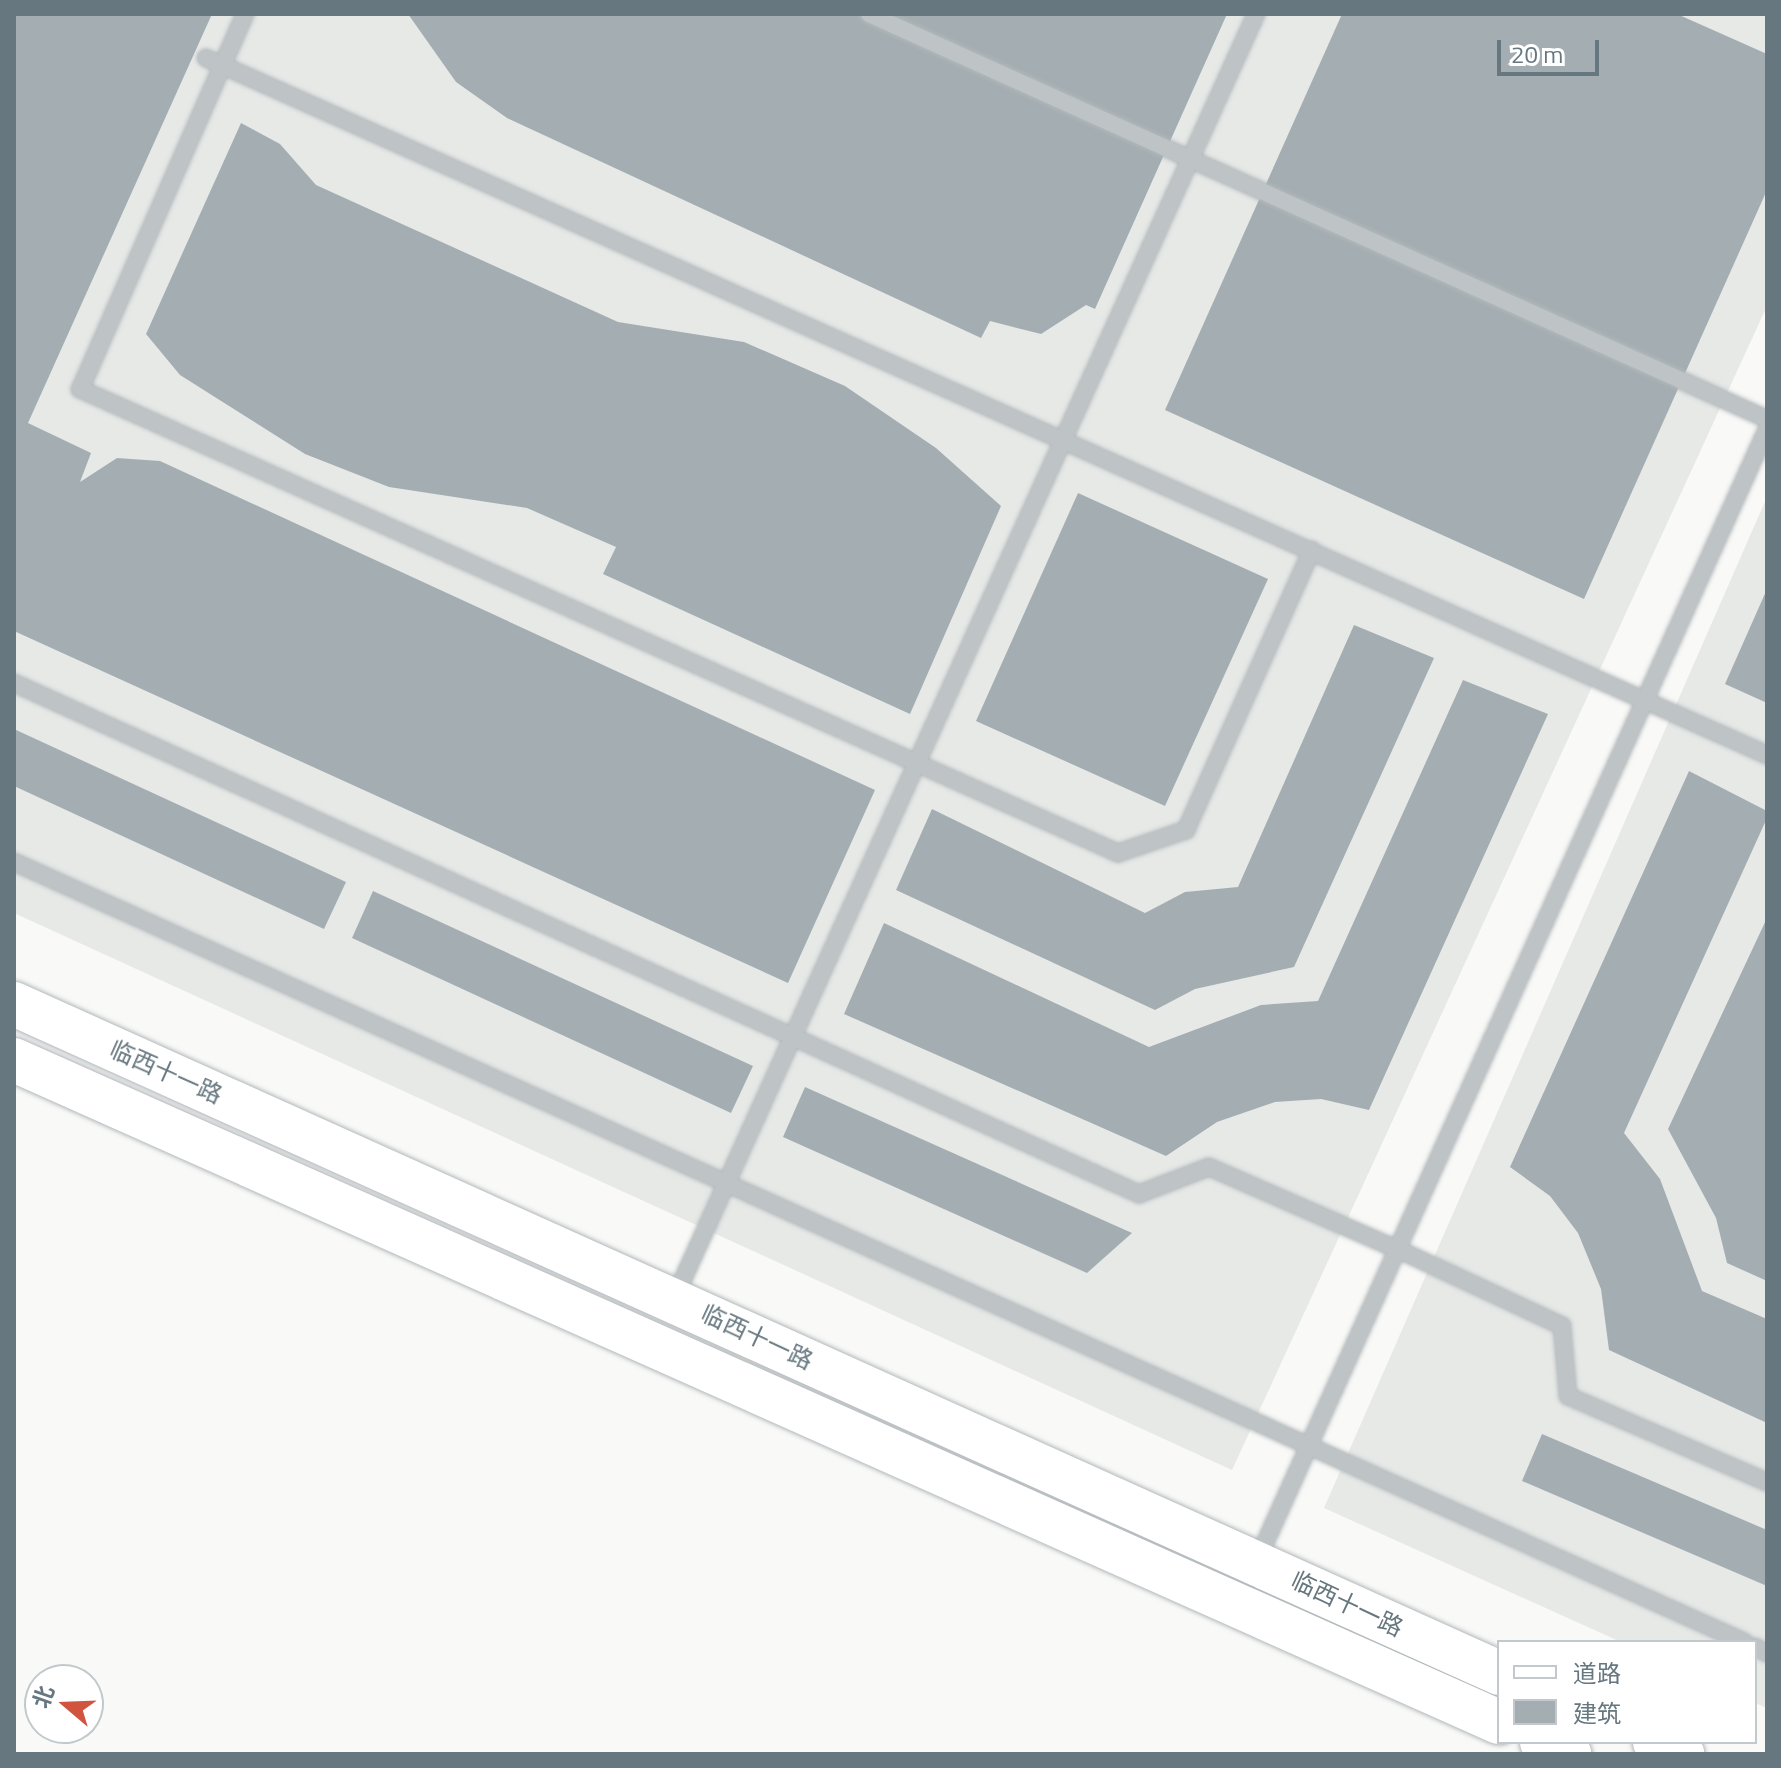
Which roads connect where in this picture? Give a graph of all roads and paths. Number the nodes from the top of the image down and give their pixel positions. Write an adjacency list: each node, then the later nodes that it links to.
1 (245, 14): 4 (lane)
2 (869, 14): 5 (lane)
3 (1256, 14): 5 (lane)
4 (214, 62): 8 (lane); 13 (lane)
5 (1191, 159): 6 (lane); 8 (lane)
6 (1767, 419)
7 (1767, 429): 11 (lane)
8 (1065, 438): 9 (lane); 13 (lane)
9 (1312, 550): 11 (lane); 13 (lane)
10 (14, 683): 16 (lane)
11 (1646, 699): 12 (lane); 19 (lane)
12 (1767, 755)
13 (922, 763): 16 (lane)
14 (14, 862): 18 (lane)
15 (14, 1004): 20 (main road, 临西十一路)
16 (794, 1040): 18 (lane); 19 (lane)
17 (14, 1060): 23 (main road, 临西十一路)
18 (727, 1185): 20 (lane); 21 (lane)
19 (1397, 1249): 21 (lane); 22 (lane)
20 (674, 1299): 23 (main road, 临西十一路)
21 (1309, 1445): 23 (lane); 24 (lane)
22 (1767, 1482)
23 (1246, 1583): 25 (main road, 临西十一路); 26 (main road, 临西十一路)
24 (1740, 1640)
25 (1497, 1672)
26 (1497, 1721)
27 (1546, 1744): 29 (main road)
28 (1660, 1744): 30 (main road)
29 (1569, 1754)
30 (1682, 1754)

